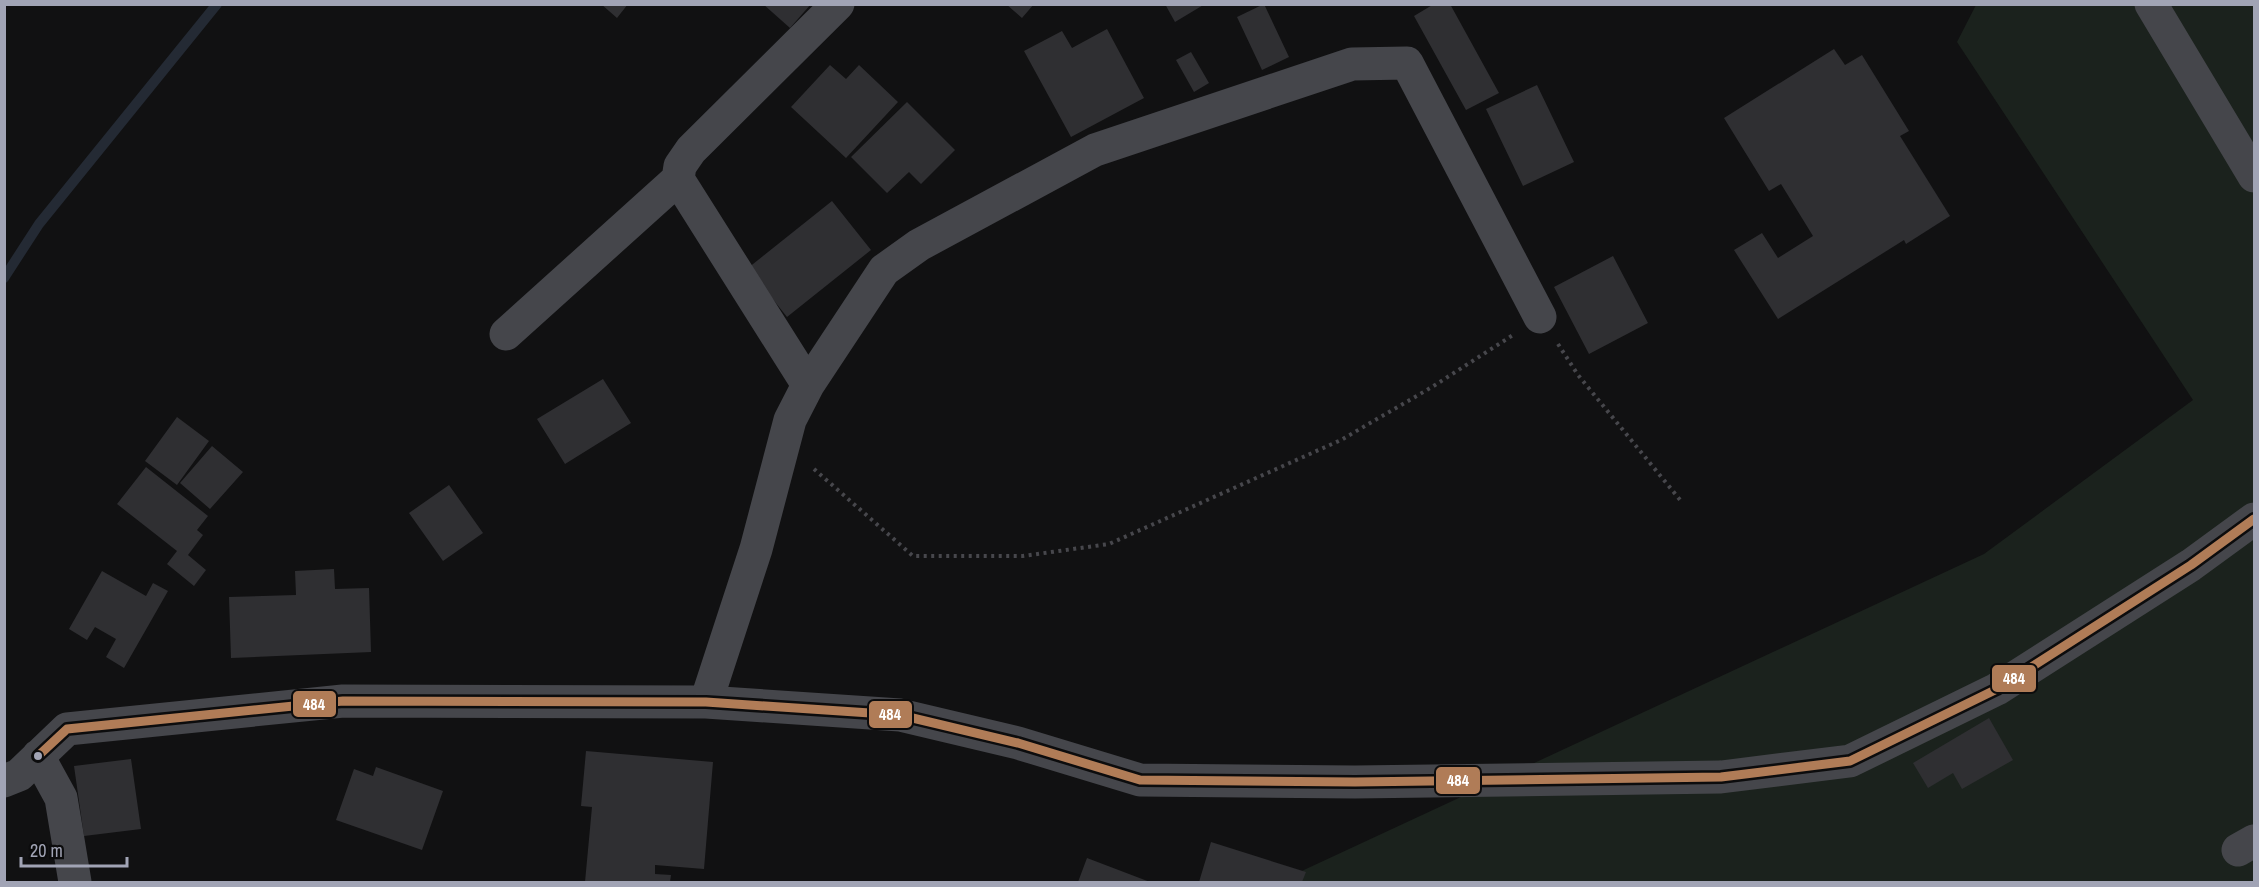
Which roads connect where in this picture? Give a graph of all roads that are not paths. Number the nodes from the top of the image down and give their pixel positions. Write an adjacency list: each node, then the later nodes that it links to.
1 (838, 4): 4 (street)
2 (2151, 4): 3 (street)
3 (2254, 176)
4 (678, 179): 6 (street); 7 (street)
5 (1540, 317): 7 (street)
6 (506, 334)
7 (808, 385): 9 (street)
8 (2254, 519): 9 (street)
9 (706, 702): 10 (street)
10 (38, 756): 11 (street); 12 (street)
11 (4, 781)
12 (75, 882)

